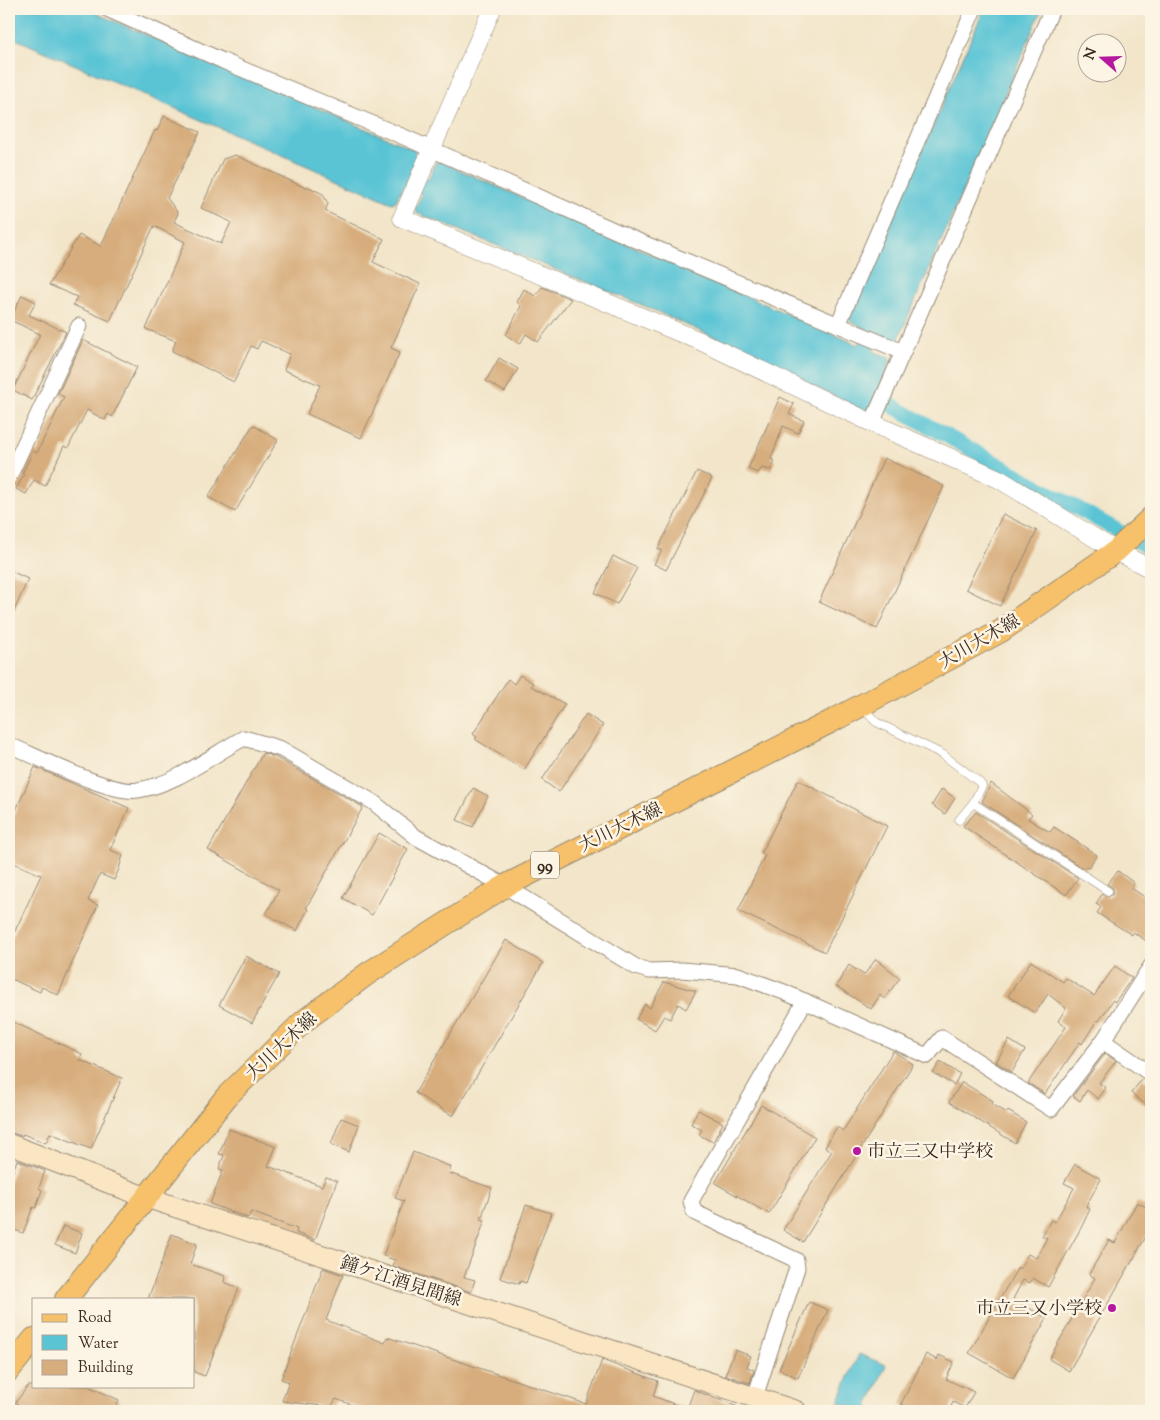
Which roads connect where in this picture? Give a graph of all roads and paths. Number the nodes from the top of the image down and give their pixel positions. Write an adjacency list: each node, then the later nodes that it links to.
1 (108, 9): 5 (street)
2 (492, 9): 5 (street)
3 (974, 9): 7 (street)
4 (1052, 9): 8 (street)
5 (429, 154): 7 (street); 9 (street)
6 (79, 326): 10 (street)
7 (842, 326): 8 (street)
8 (899, 350): 9 (street)
9 (874, 419): 12 (street)
10 (9, 477)
11 (1147, 521): 12 (main road, 大川大木線 / 99)
12 (1118, 548): 13 (street); 14 (main road, 大川大木線 / 99)
13 (1151, 570)
14 (861, 705): 16 (lane); 18 (main road, 大川大木線 / 99)
15 (9, 745): 18 (street)
16 (973, 803): 17 (lane); 19 (lane)
17 (959, 820)
18 (505, 886): 21 (street); 25 (main road, 大川大木線 / 99)
19 (1108, 891)
20 (1151, 966): 22 (street)
21 (805, 1001): 22 (street); 29 (street)
22 (1103, 1041): 23 (street)
23 (1151, 1074)
24 (9, 1144): 25 (main road, 鐘ケ江酒見間線)
25 (145, 1197): 26 (main road, 大川大木線 / 99); 29 (main road, 鐘ケ江酒見間線)
26 (67, 1298)
27 (32, 1341): 28 (main road)
28 (9, 1370)
29 (755, 1397): 30 (main road, 鐘ケ江酒見間線)
30 (796, 1411)

